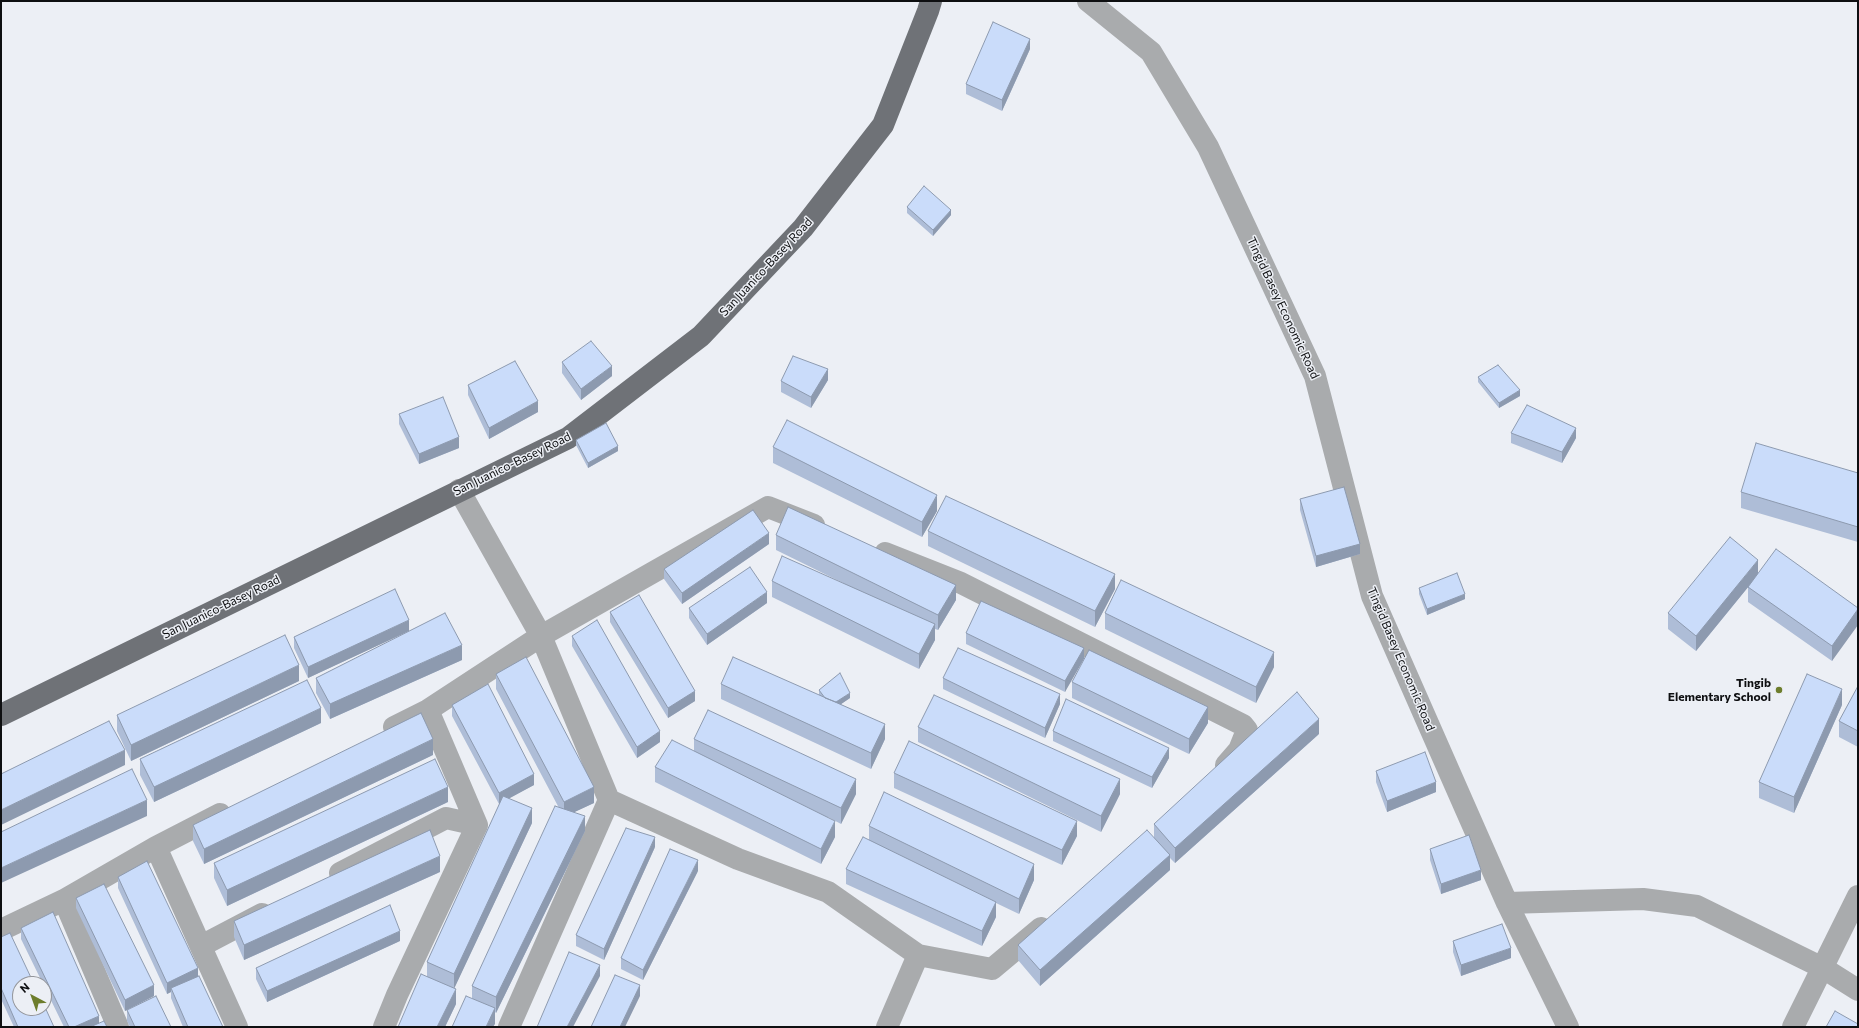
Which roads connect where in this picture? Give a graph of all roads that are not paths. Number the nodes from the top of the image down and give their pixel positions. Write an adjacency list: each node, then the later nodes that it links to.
1 (931, 1): 3 (main road, San Juanico-Basey Road)
2 (1088, 1): 18 (street, Tingid Basey Economic Road)
3 (459, 490): 6 (street); 8 (main road, San Juanico-Basey Road)
4 (834, 533): 6 (street)
5 (864, 545): 10 (street)
6 (541, 636): 7 (street); 11 (street)
7 (428, 710): 9 (street); 13 (street)
8 (1, 715)
9 (379, 735)
10 (1209, 782)
11 (609, 800): 23 (street); 29 (street)
12 (239, 804): 14 (street)
13 (476, 825): 15 (street); 28 (street)
14 (156, 846): 17 (street); 22 (street)
15 (320, 884)
16 (1858, 896): 24 (street)
17 (64, 900): 21 (street); 26 (street)
18 (1508, 903): 24 (street); 31 (street, Tingid Basey Economic Road)
19 (278, 906): 22 (street)
20 (1058, 914): 23 (street)
21 (1, 930)
22 (200, 946): 27 (street)
23 (918, 955): 30 (street)
24 (1823, 968): 25 (street); 32 (street)
25 (1858, 990)
26 (118, 1027)
27 (237, 1027)
28 (384, 1027)
29 (509, 1027)
30 (887, 1027)
31 (1568, 1027)
32 (1793, 1027)

